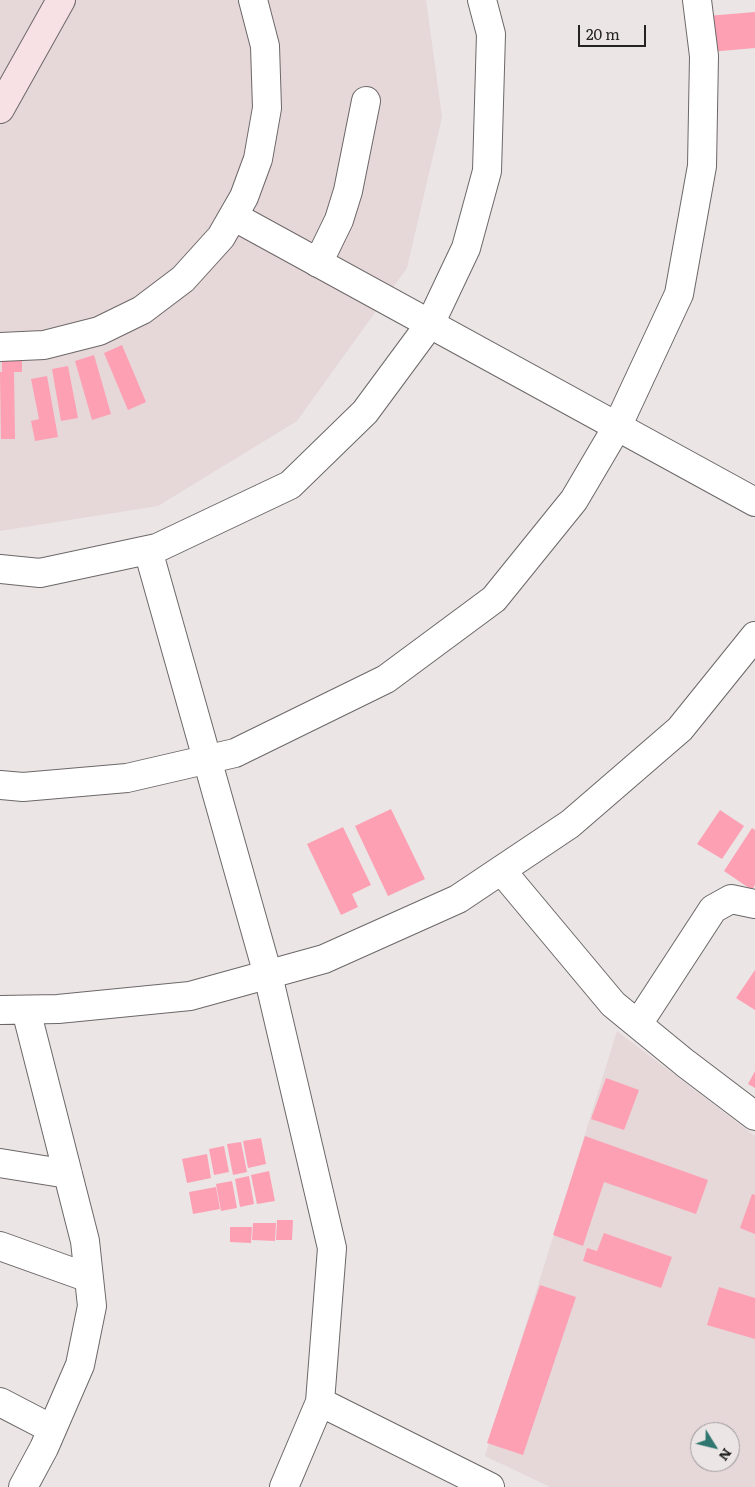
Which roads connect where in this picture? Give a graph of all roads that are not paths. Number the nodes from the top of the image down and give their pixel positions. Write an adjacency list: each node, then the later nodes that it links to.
1 (41, 0): 6 (main road)
2 (61, 0): 8 (main road)
3 (253, 0): 9 (street)
4 (482, 0): 11 (street)
5 (697, 0): 13 (street)
6 (0, 74)
7 (366, 101): 10 (street)
8 (0, 109)
9 (233, 216): 10 (street); 12 (street)
10 (318, 263): 11 (street)
11 (430, 324): 13 (street); 15 (street)
12 (0, 347)
13 (617, 427): 14 (street); 18 (street)
14 (755, 502)
15 (148, 550): 16 (street); 18 (street)
16 (0, 569)
17 (755, 636): 20 (street)
18 (207, 760): 19 (street); 22 (street)
19 (0, 785)
20 (501, 870): 22 (street); 24 (street)
21 (755, 904): 24 (street)
22 (268, 975): 23 (street); 31 (street)
23 (13, 1010): 27 (street)
24 (638, 1024): 25 (street)
25 (755, 1116)
26 (0, 1163): 27 (street)
27 (68, 1174): 29 (street)
28 (0, 1246): 29 (street)
29 (89, 1278): 32 (street)
30 (0, 1402): 32 (street)
31 (320, 1402): 34 (street); 35 (street)
32 (52, 1429): 33 (street)
33 (23, 1487)
34 (284, 1487)
35 (490, 1487)

